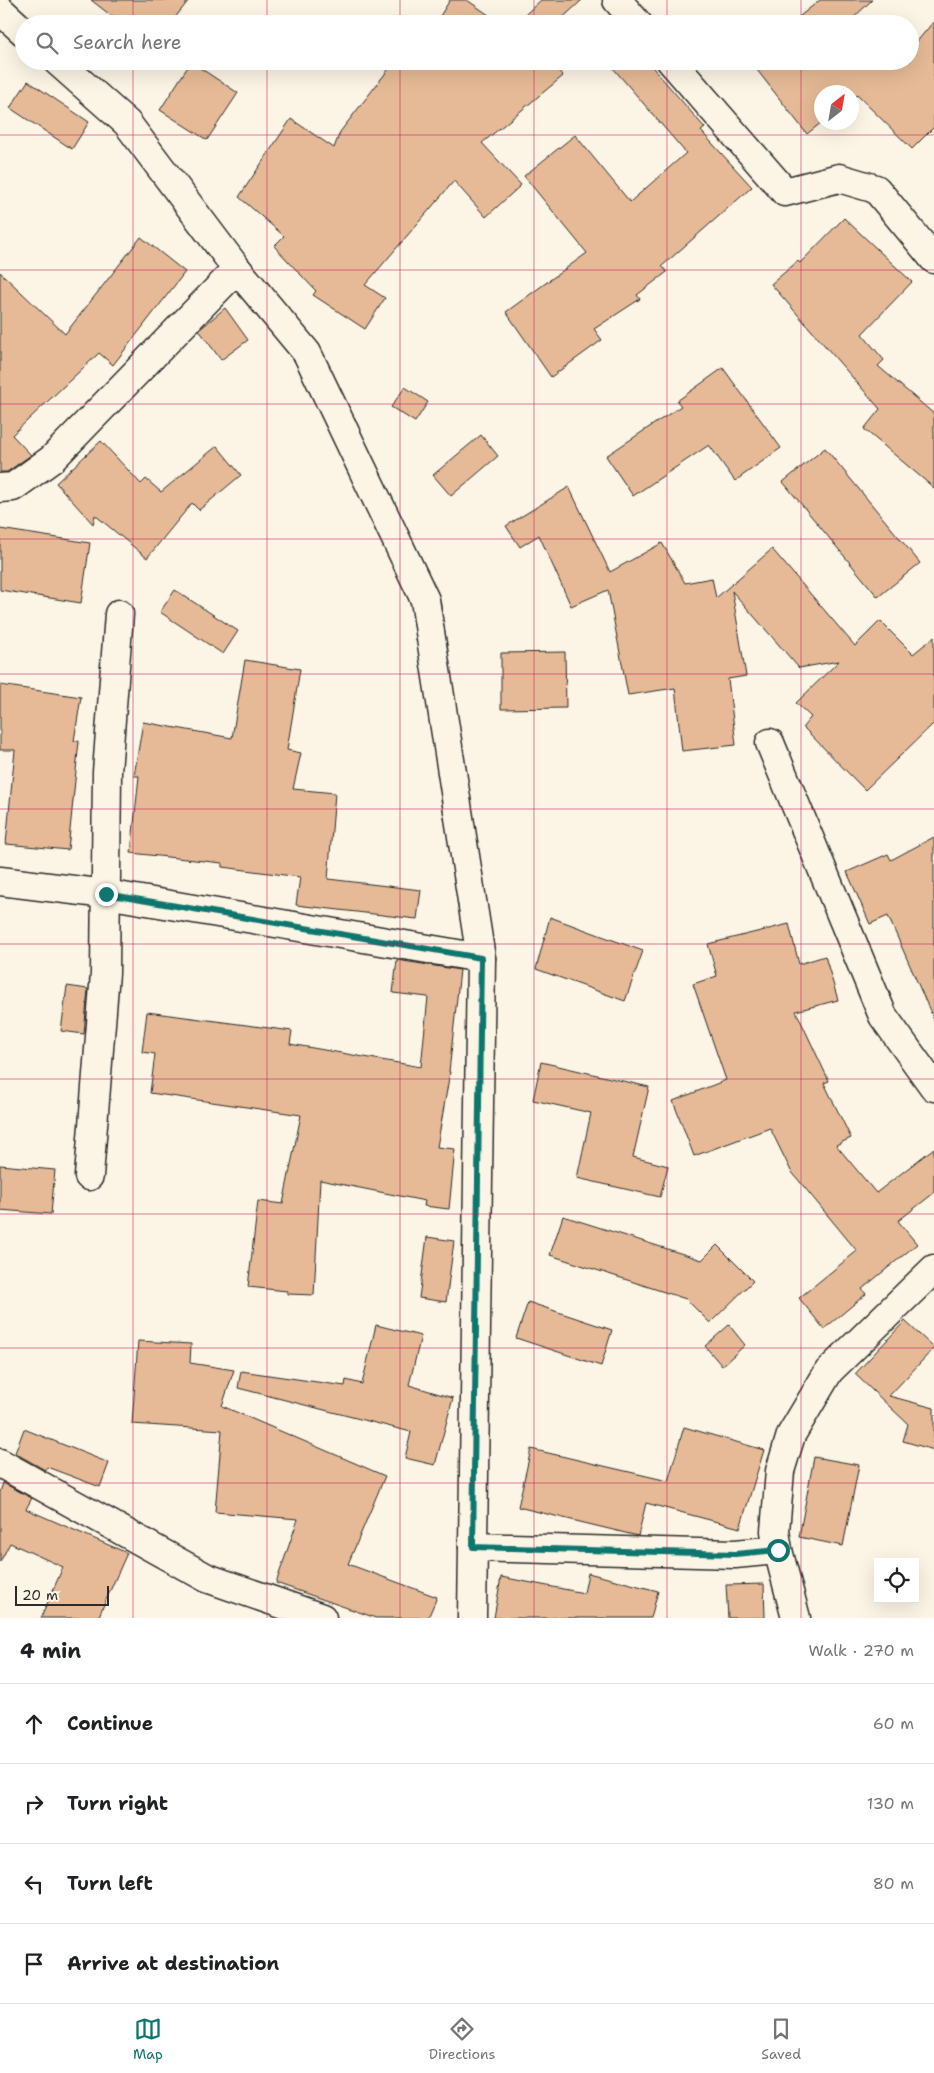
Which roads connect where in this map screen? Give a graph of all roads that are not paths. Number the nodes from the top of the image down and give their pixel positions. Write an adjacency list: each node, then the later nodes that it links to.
1 (618, 0): 3 (street)
2 (0, 10): 4 (street)
3 (630, 15)
4 (15, 24)
5 (67, 70): 8 (street)
6 (679, 70): 7 (street)
7 (934, 259)
8 (237, 269): 9 (street); 14 (street)
9 (0, 488)
10 (119, 614): 13 (street)
11 (770, 743): 15 (street)
12 (0, 881): 13 (street)
13 (106, 894): 14 (street); 16 (street)
14 (481, 958): 19 (street)
15 (934, 1088)
16 (89, 1176)
17 (928, 1285): 20 (street)
18 (0, 1463): 21 (street)
19 (473, 1547): 20 (street); 22 (street)
20 (778, 1550): 23 (street)
21 (322, 1618)
22 (472, 1618)
23 (796, 1618)

